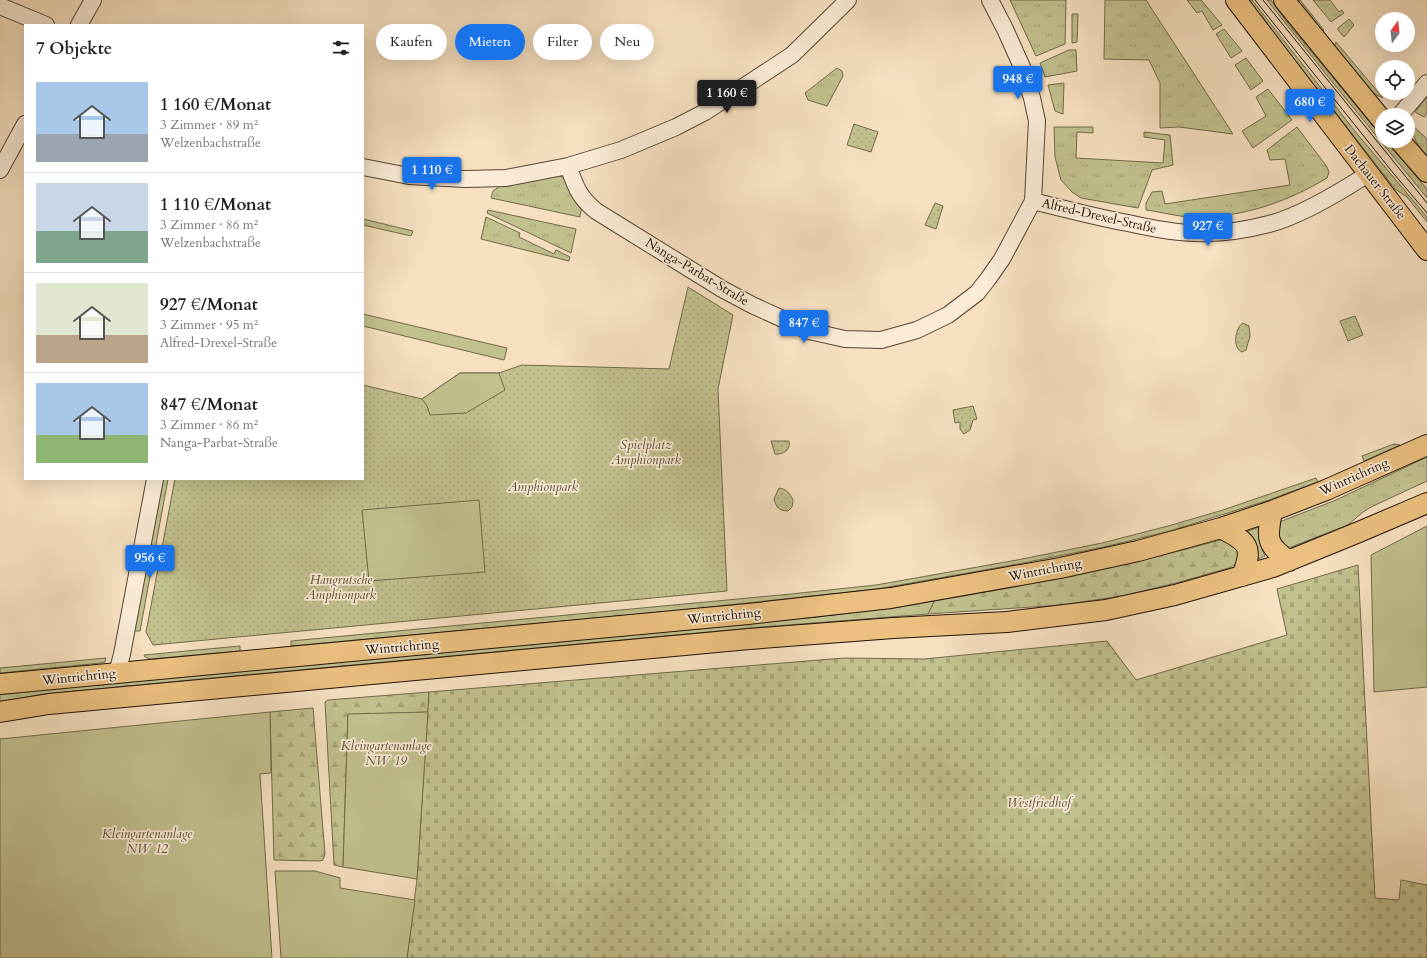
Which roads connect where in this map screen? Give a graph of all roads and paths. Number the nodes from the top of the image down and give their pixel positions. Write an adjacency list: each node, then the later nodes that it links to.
1 (92, 0): 8 (street)
2 (848, 0): 14 (street)
3 (990, 0): 19 (street, Nanga-Parbat-Straße)
4 (1236, 0): 18 (main road, Dachauer Straße)
5 (1284, 0): 11 (main road)
6 (0, 6): 7 (street)
7 (44, 24)
8 (80, 24)
9 (1427, 83): 10 (street)
10 (1406, 108)
11 (1375, 111)
12 (24, 126): 16 (street)
13 (1406, 148): 17 (main road)
14 (568, 166): 15 (street); 19 (street, Nanga-Parbat-Straße)
15 (364, 167)
16 (0, 170)
17 (1427, 172)
18 (1368, 174): 19 (street, Alfred-Drexel-Straße); 20 (main road, Dachauer Straße)
19 (1033, 201)
20 (1427, 250)
21 (1427, 445): 24 (main road, Wintrichring)
22 (155, 480): 28 (street)
23 (1427, 503): 26 (main road, Wintrichring)
24 (1272, 511): 25 (main road, Wintrichring); 26 (main road)
25 (1221, 528): 27 (main road); 28 (main road, Wintrichring)
26 (1289, 561): 27 (main road, Wintrichring)
27 (1242, 576): 30 (main road, Wintrichring)
28 (116, 673): 29 (main road, Wintrichring)
29 (0, 684)
30 (0, 712)

